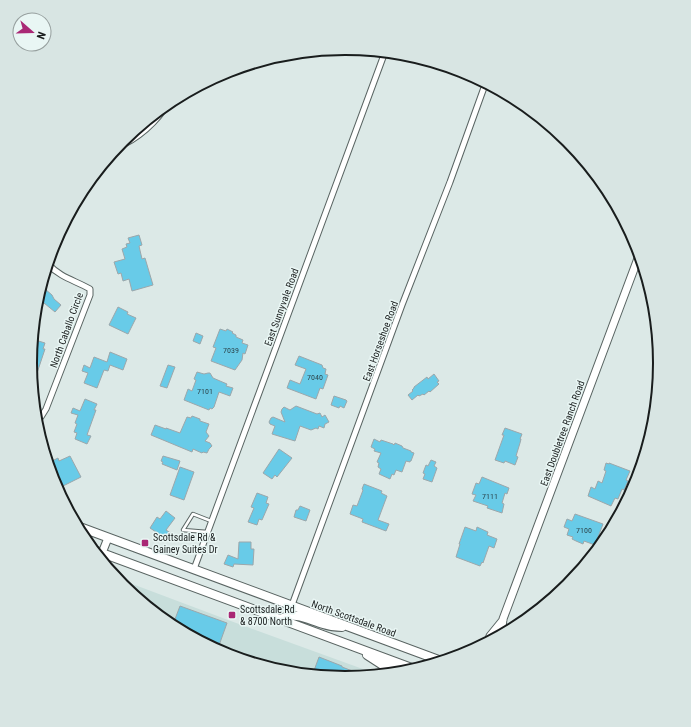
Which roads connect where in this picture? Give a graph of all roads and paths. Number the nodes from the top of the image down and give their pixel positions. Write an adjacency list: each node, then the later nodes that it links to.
1 (383, 58): 8 (street, East Sunnyvale Road)
2 (484, 88): 15 (street, East Horseshoe Road)
3 (155, 121): 4 (street)
4 (142, 132)
5 (637, 261): 17 (main road, East Doubletree Ranch Road)
6 (52, 269): 7 (street, North Caballo Circle)
7 (42, 416)
8 (212, 521): 10 (street, East Sunnyvale Road); 10 (lane)
9 (85, 530): 11 (main road, North Scottsdale Road)
10 (207, 532): 14 (street, East Sunnyvale Road)
11 (108, 538): 12 (main road); 14 (main road, North Scottsdale Road)
12 (101, 551)
13 (105, 556): 16 (main road)
14 (194, 569): 15 (main road, North Scottsdale Road)
15 (292, 605): 18 (main road, North Scottsdale Road)
16 (281, 619): 18 (main road); 21 (main road)
17 (503, 619): 19 (main road, East Doubletree Ranch Road); 20 (main road, East Doubletree Ranch Road)
18 (356, 630): 22 (main road, North Scottsdale Road)
19 (502, 630)
20 (490, 636)
21 (351, 646): 23 (main road); 24 (main road)
22 (435, 659)
23 (406, 666)
24 (390, 668)

